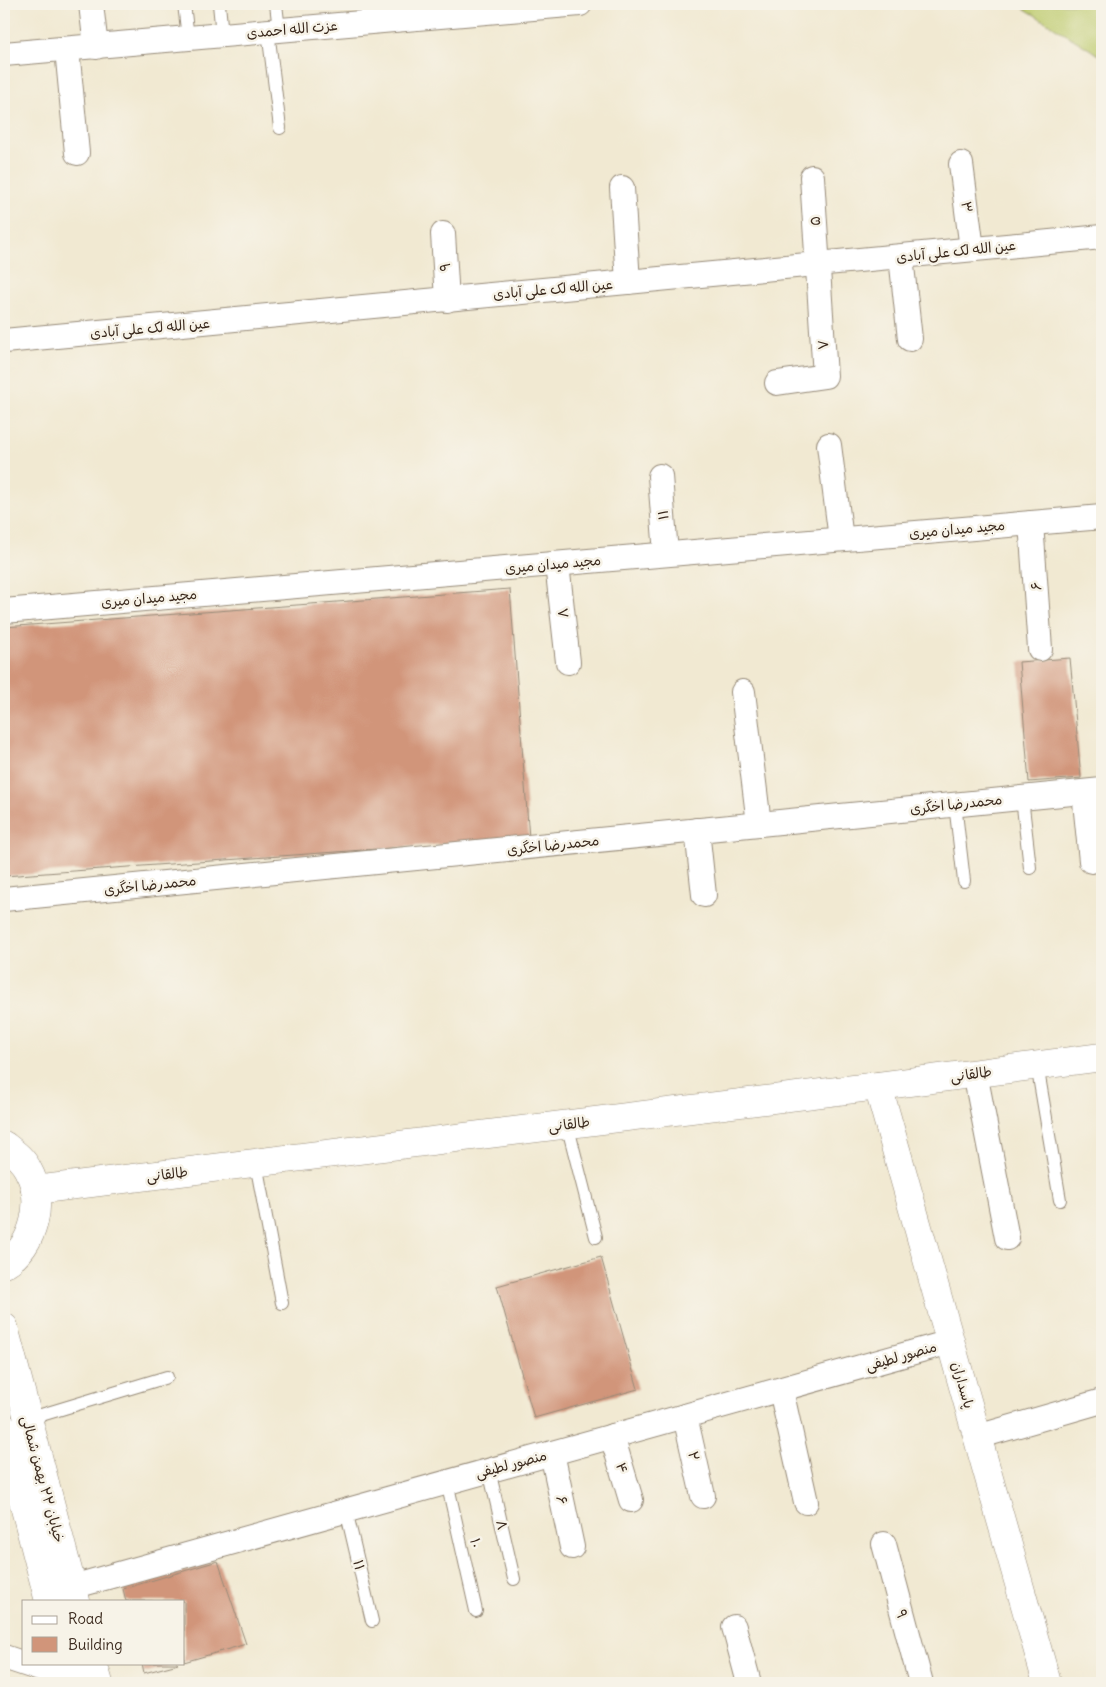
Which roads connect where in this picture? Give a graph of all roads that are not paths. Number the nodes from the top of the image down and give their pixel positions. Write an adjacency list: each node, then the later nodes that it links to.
1 (91, 4): 9 (street)
2 (184, 4): 8 (lane)
3 (219, 4): 7 (lane)
4 (276, 4): 6 (lane)
5 (580, 4): 6 (street, عزت الله احمدی)
6 (273, 31): 7 (street, عزت الله احمدی); 12 (lane)
7 (222, 35): 8 (street, عزت الله احمدی)
8 (188, 38): 9 (street, عزت الله احمدی)
9 (96, 46): 10 (street, عزت الله احمدی)
10 (67, 49): 11 (street, عزت الله احمدی); 13 (street)
11 (4, 54)
12 (280, 128)
13 (76, 153)
14 (961, 164): 19 (street, ۳)
15 (812, 177): 21 (street, ۵)
16 (622, 188): 22 (street)
17 (443, 234): 23 (street, ۹)
18 (1102, 237): 19 (street, عین الله لک علی آبادی)
19 (972, 250): 20 (street, عین الله لک علی آبادی)
20 (901, 257): 21 (street, عین الله لک علی آبادی); 24 (street)
21 (818, 264): 22 (street, عین الله لک علی آبادی); 26 (street, ۷)
22 (628, 282): 23 (street, عین الله لک علی آبادی)
23 (447, 300): 25 (street, عین الله لک علی آبادی)
24 (910, 339)
25 (4, 341)
26 (777, 383)
27 (830, 445): 31 (street)
28 (660, 476): 32 (street, ۱۱)
29 (1102, 517): 30 (street, مجید میدان میری)
30 (1031, 523): 31 (street, مجید میدان میری); 35 (street, ۶)
31 (841, 539): 32 (street, مجید میدان میری)
32 (666, 554): 33 (street, مجید میدان میری)
33 (557, 564): 34 (street, مجید میدان میری); 36 (street, ۸)
34 (4, 611)
35 (1040, 649)
36 (568, 662)
37 (743, 692): 41 (street)
38 (1093, 791): 39 (street, محمدرضا اخگری); 43 (street)
39 (1022, 798): 40 (street, محمدرضا اخگری); 44 (lane)
40 (955, 804): 41 (street, محمدرضا اخگری); 45 (lane)
41 (759, 824): 42 (street, محمدرضا اخگری)
42 (697, 830): 46 (street); 47 (street, محمدرضا اخگری)
43 (1091, 861)
44 (1030, 868)
45 (964, 881)
46 (704, 895)
47 (4, 899)
48 (1102, 1057): 49 (street, طالقانی)
49 (1037, 1065): 50 (street, طالقانی); 56 (lane)
50 (975, 1073): 51 (street, طالقانی); 58 (street)
51 (878, 1086): 52 (street, طالقانی); 62 (street, پاسداران)
52 (567, 1124): 54 (street, طالقانی); 57 (lane)
53 (4, 1145): 55 (street)
54 (256, 1163): 55 (street, طالقانی); 60 (lane)
55 (35, 1190): 59 (street)
56 (1060, 1200)
57 (596, 1237)
58 (1007, 1238)
59 (4, 1264)
60 (282, 1303)
61 (4, 1327): 67 (street, خیابان ۲۲ بهمن شمالی)
62 (950, 1342): 64 (street, منصور لطیفی); 69 (street, پاسداران)
63 (167, 1377): 67 (lane)
64 (781, 1390): 66 (street, منصور لطیفی); 75 (street)
65 (1102, 1401): 69 (street)
66 (685, 1416): 68 (street, منصور لطیفی); 73 (street, ۲)
67 (16, 1423): 80 (street, خیابان ۲۲ بهمن شمالی)
68 (612, 1436): 70 (street, منصور لطیفی); 74 (street, ۴)
69 (977, 1437): 92 (street, پاسداران)
70 (552, 1453): 71 (street, منصور لطیفی); 78 (street, ۶)
71 (489, 1470): 72 (street, منصور لطیفی); 79 (lane, ۸)
72 (447, 1482): 76 (street, منصور لطیفی); 81 (lane, ۱۰)
73 (704, 1496)
74 (631, 1500)
75 (806, 1502)
76 (346, 1510): 80 (street, منصور لطیفی); 82 (lane, ۱۱)
77 (884, 1544): 91 (street, ۹)
78 (572, 1547)
79 (514, 1579)
80 (66, 1596)
81 (476, 1611)
82 (372, 1621)
83 (734, 1626): 90 (street)
84 (4, 1657): 85 (street)
85 (22, 1662)
86 (29, 1664): 88 (street)
87 (93, 1664): 89 (street)
88 (69, 1675)
89 (99, 1683)
90 (749, 1683)
91 (921, 1683)
92 (1047, 1683)

